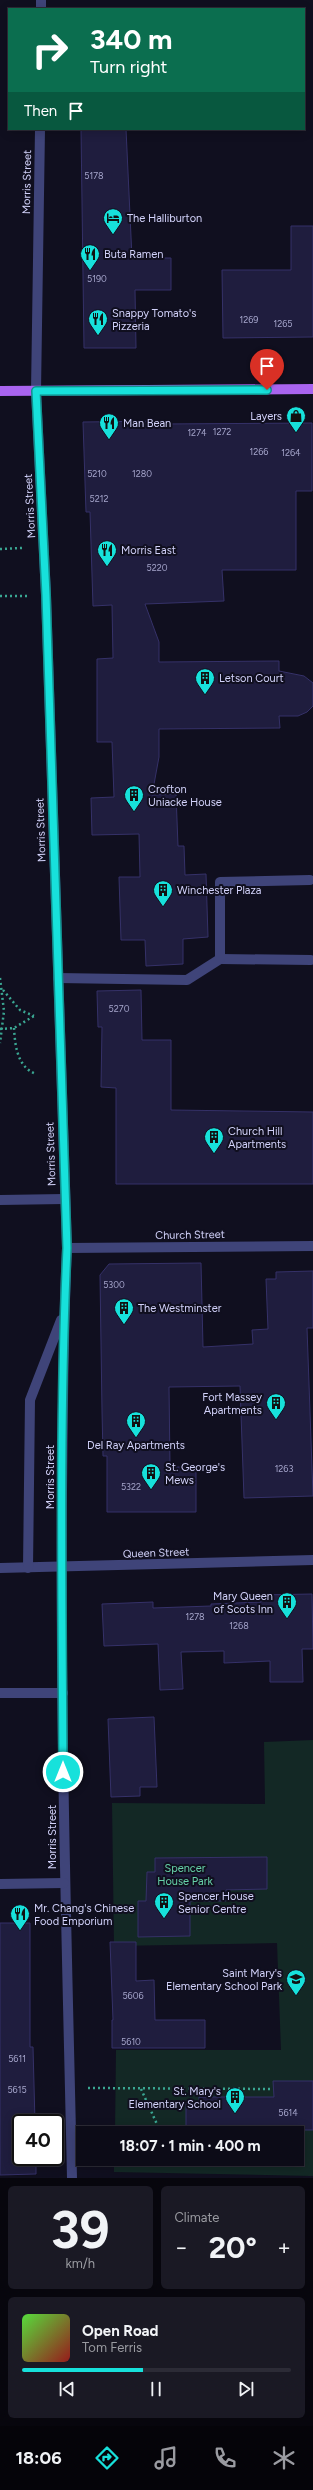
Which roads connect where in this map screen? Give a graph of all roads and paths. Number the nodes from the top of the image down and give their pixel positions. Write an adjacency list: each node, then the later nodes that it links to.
1 (40, 130): 3 (street, Morris Street)
2 (313, 389): 3 (main road)
3 (36, 391): 4 (main road); 7 (street, Morris Street)
4 (0, 392)
5 (22, 548): 6 (path)
6 (0, 549)
7 (46, 595): 8 (path); 13 (street, Morris Street)
8 (0, 596)
9 (310, 880): 10 (street)
10 (220, 959): 11 (street); 13 (street)
11 (311, 960)
12 (0, 978): 14 (path)
13 (58, 978): 19 (street, Morris Street)
14 (3, 990): 15 (path); 16 (path)
15 (14, 1028): 16 (path); 18 (path)
16 (2, 1029): 17 (path)
17 (0, 1043)
18 (36, 1074)
19 (64, 1199): 20 (street); 22 (street, Morris Street)
20 (0, 1200)
21 (313, 1246): 22 (street, Church Street)
22 (67, 1248): 23 (street, Morris Street)
23 (64, 1312): 25 (street, Morris Street); 27 (street)
24 (313, 1560): 25 (street, Queen Street)
25 (62, 1567): 27 (street, Queen Street); 29 (street, Morris Street)
26 (0, 1568): 27 (street, Queen Street)
27 (28, 1568)
28 (0, 1693): 29 (street)
29 (63, 1693): 30 (street, Morris Street)
30 (64, 1883): 31 (street); 32 (street, Morris Street)
31 (0, 1884)
32 (70, 2088): 33 (path); 36 (street, Morris Street)
33 (141, 2088): 34 (path); 35 (path)
34 (274, 2089)
35 (157, 2126)
36 (72, 2178)

